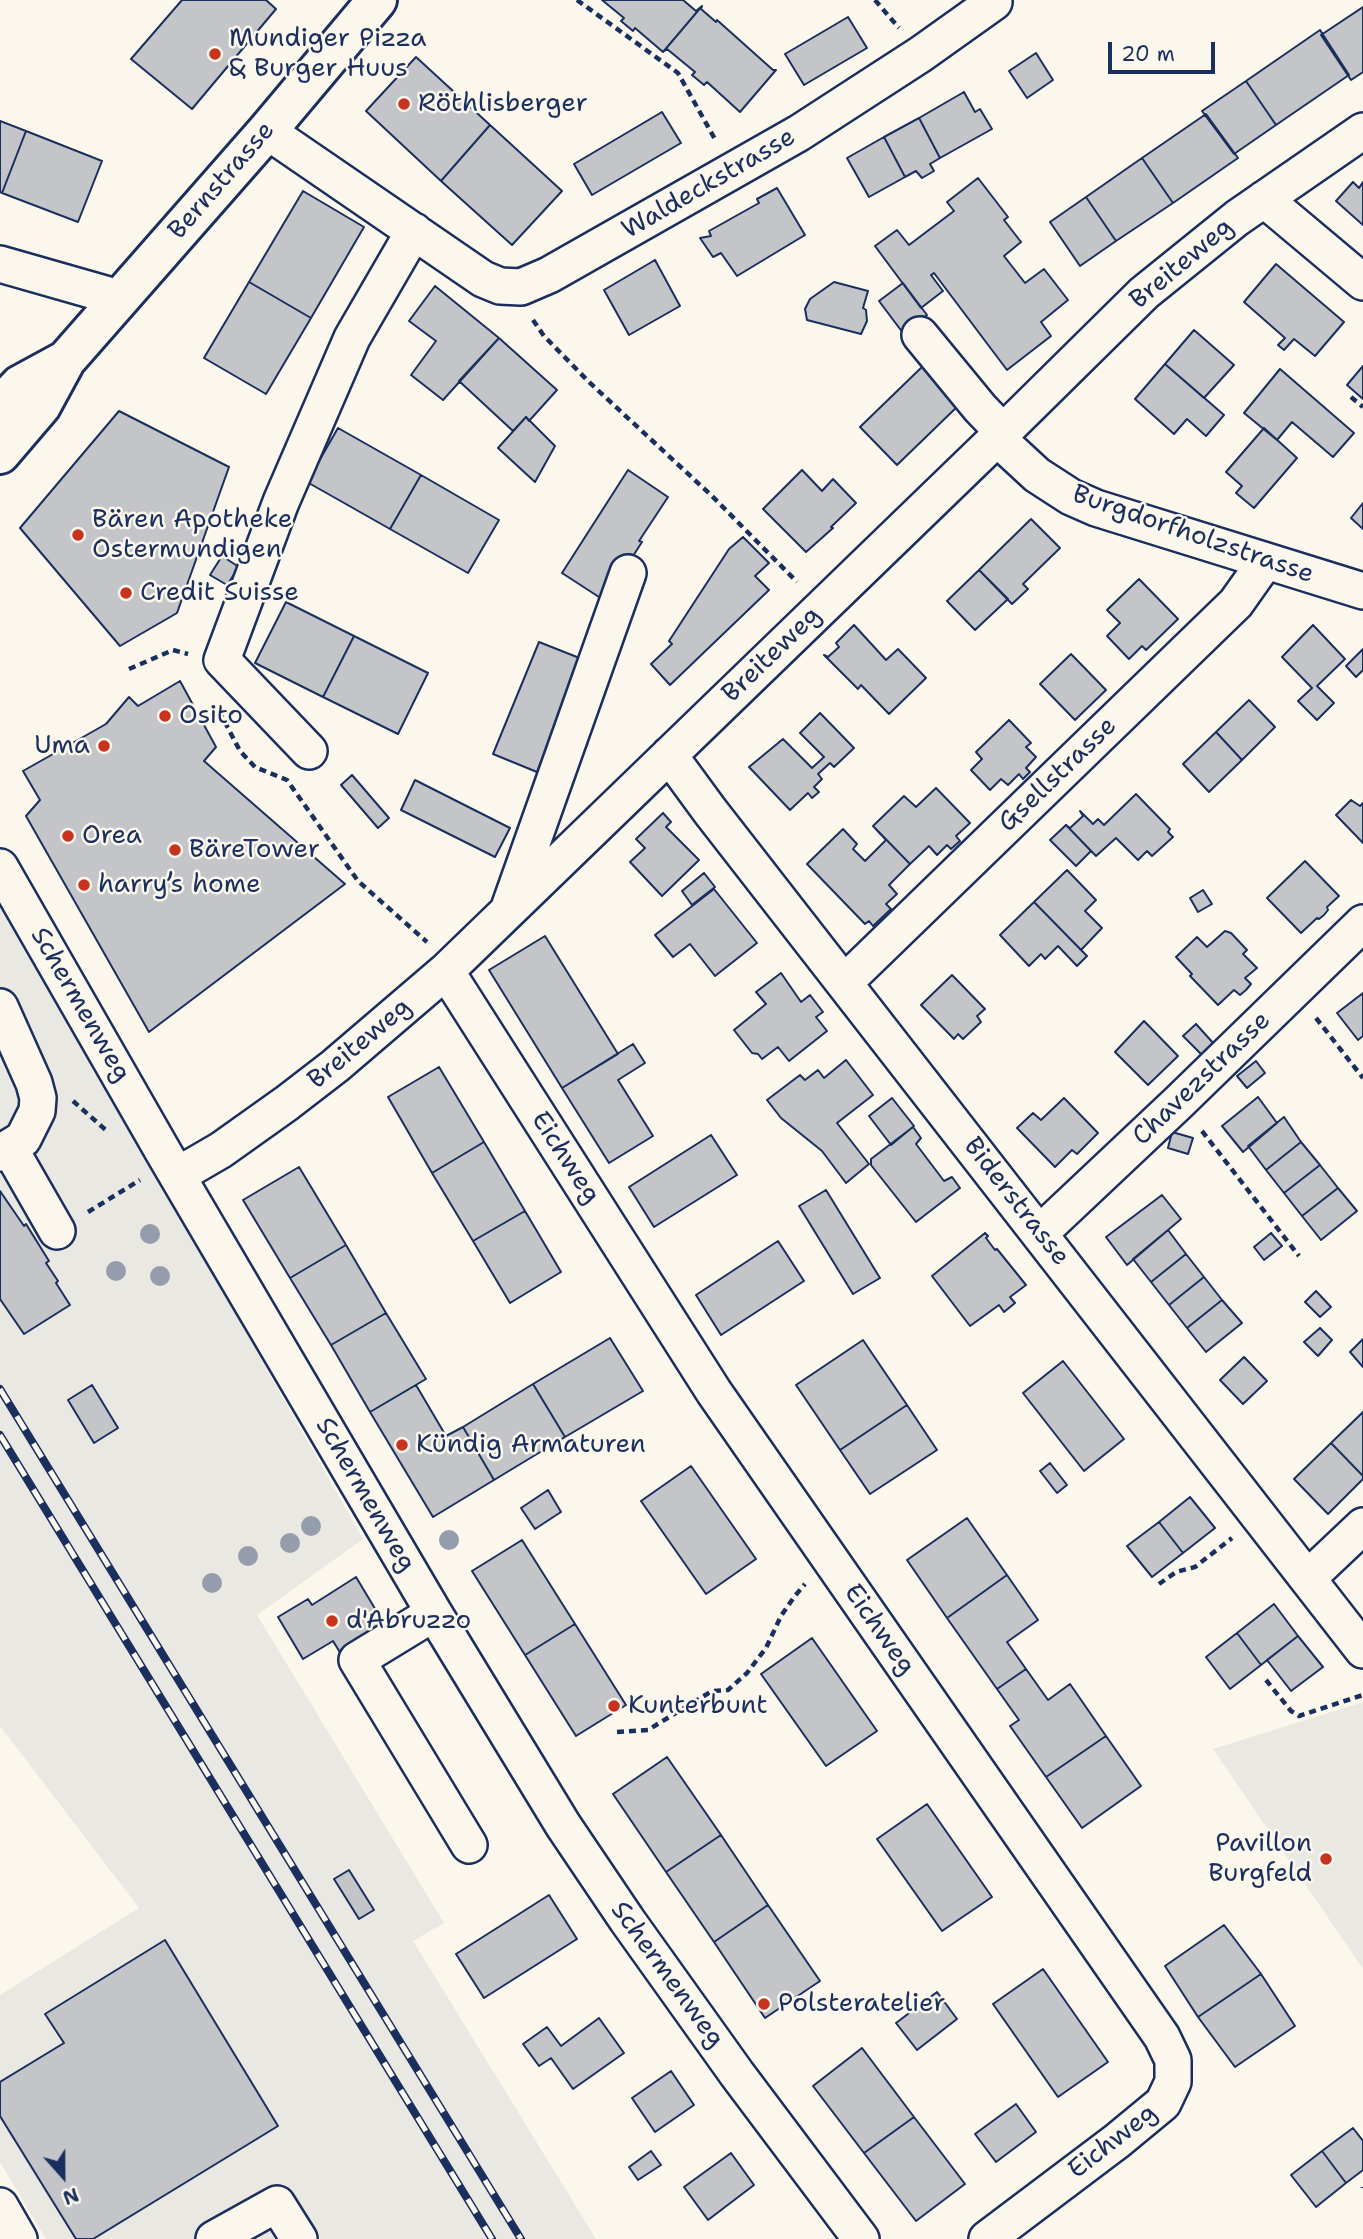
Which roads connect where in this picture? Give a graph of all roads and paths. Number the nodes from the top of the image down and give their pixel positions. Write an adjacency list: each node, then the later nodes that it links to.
1 (377, 0): 6 (main road, Bernstrasse)
2 (577, 0): 8 (path)
3 (947, 0): 5 (street)
4 (994, 2): 5 (street, Waldeckstrasse)
5 (947, 34): 8 (street, Waldeckstrasse)
6 (267, 131): 10 (street); 14 (main road, Bernstrasse)
7 (1363, 131): 9 (street, Breiteweg)
8 (734, 171): 13 (street, Waldeckstrasse)
9 (1264, 199): 12 (street); 20 (street, Breiteweg)
10 (414, 231): 13 (street); 29 (street)
11 (0, 264): 14 (street)
12 (1363, 282)
13 (510, 288): 25 (path)
14 (119, 299): 16 (main road, Bernstrasse)
15 (920, 335): 20 (street, Burgdorfholzstrasse)
16 (66, 360): 18 (main road, Bernstrasse); 21 (main road, Bernstrasse)
17 (1351, 397): 19 (path)
18 (0, 407)
19 (1363, 407)
20 (1000, 435): 22 (street, Burgdorfholzstrasse); 25 (street, Breiteweg)
21 (0, 454)
22 (1265, 562): 24 (street, Burgdorfholzstrasse); 35 (street, Gsellstrasse)
23 (628, 573): 32 (street)
24 (1363, 591)
25 (821, 607): 30 (street, Breiteweg)
26 (188, 654): 27 (path)
27 (129, 669)
28 (214, 703): 34 (path)
29 (309, 751)
30 (669, 755): 32 (street, Breiteweg); 35 (street, Biderstrasse)
31 (0, 867): 43 (street, Schermenweg)
32 (508, 912): 34 (street, Breiteweg)
33 (1363, 923): 36 (street, Chavezstrasse)
34 (452, 965): 43 (street, Breiteweg); 50 (street, Eichweg)
35 (845, 982): 46 (street, Biderstrasse)
36 (1294, 989): 38 (path); 40 (street, Chavezstrasse)
37 (0, 1007): 39 (street)
38 (1363, 1078)
39 (38, 1098): 41 (path); 42 (street)
40 (1179, 1102): 46 (street, Chavezstrasse); 47 (path)
41 (116, 1138)
42 (5, 1151): 45 (street)
43 (161, 1176): 44 (path); 53 (street, Schermenweg)
44 (113, 1196)
45 (57, 1231)
46 (1040, 1233): 51 (street, Biderstrasse)
47 (1299, 1256)
48 (1363, 1526): 51 (street)
49 (1225, 1544): 52 (path)
50 (834, 1564): 57 (path); 64 (street, Eichweg)
51 (1308, 1578): 54 (street, Biderstrasse)
52 (1158, 1584)
53 (434, 1613): 58 (street); 63 (street, Schermenweg)
54 (1363, 1650)
55 (1266, 1680): 56 (path)
56 (1363, 1695)
57 (617, 1732)
58 (469, 1845)
59 (0, 2206): 60 (street)
60 (19, 2239)
61 (214, 2239): 62 (street)
62 (299, 2239)
63 (861, 2239)
64 (987, 2239)

